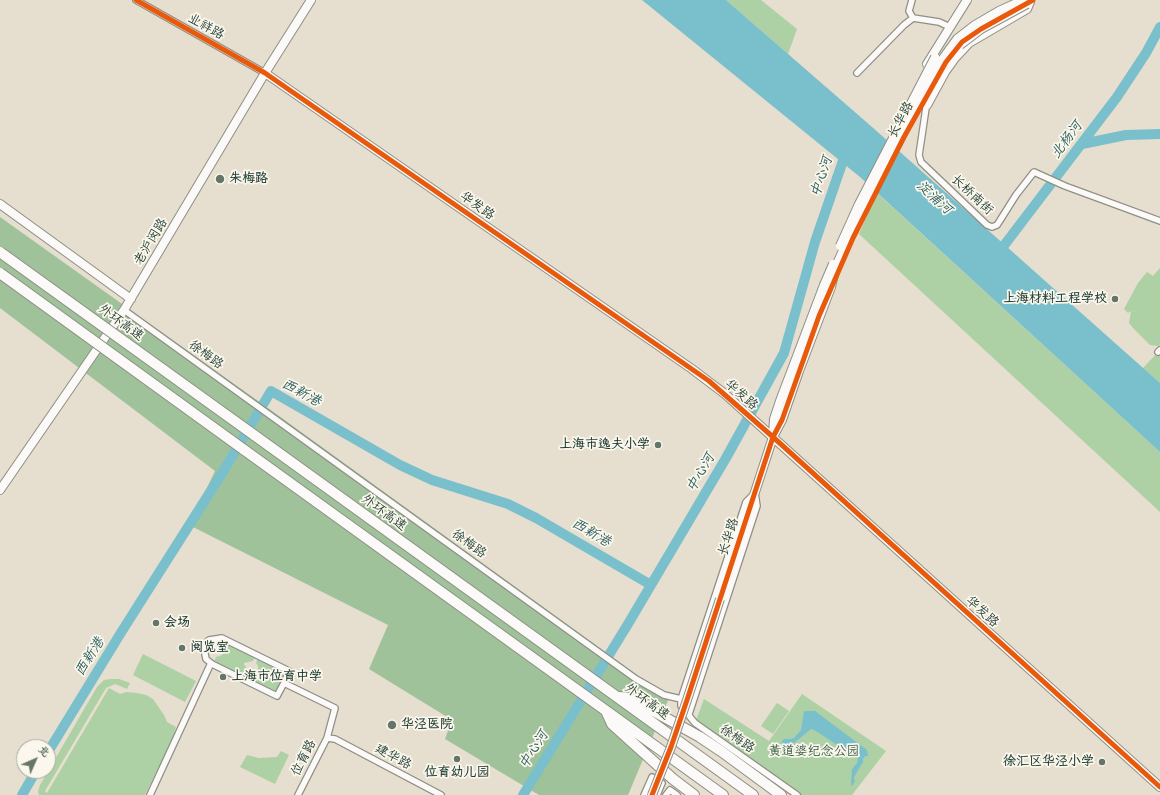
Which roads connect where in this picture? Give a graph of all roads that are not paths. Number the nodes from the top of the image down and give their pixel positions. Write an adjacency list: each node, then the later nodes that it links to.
1 (136, 0): 9 (street, 业祥路)
2 (311, 0): 9 (street, 老沪闵路)
3 (912, 0): 7 (street)
4 (967, 0): 8 (street)
5 (972, 0): 16 (street, 长华路, bridge)
6 (1027, 1): 11 (street); 16 (street, 长华路, bridge)
7 (913, 18): 8 (street); 10 (street)
8 (950, 27): 11 (street)
9 (265, 73): 17 (street, 老沪闵路); 19 (street, 华发路)
10 (857, 73)
11 (925, 104): 13 (street, 长桥南街)
12 (0, 204): 17 (street)
13 (1160, 221)
14 (0, 252): 24 (highway, 外环高速, bridge)
15 (0, 273): 26 (highway, bridge)
16 (827, 286): 19 (street, 长华路)
17 (131, 299): 18 (street, 老沪闵路)
18 (124, 310): 20 (street, 老沪闵路); 25 (street, 徐梅路)
19 (773, 437): 21 (street, 长华路); 30 (street, 华发路)
20 (0, 490)
21 (755, 493): 25 (street, 长华路); 27 (street, 长华路); 35 (street, 长华路, bridge)
22 (211, 663): 23 (street); 23 (street); 31 (street)
23 (284, 683): 28 (street)
24 (617, 696): 41 (highway, 外环高速); 42 (highway)
25 (681, 699): 27 (street, 徐梅路)
26 (606, 710): 39 (highway); 40 (highway)
27 (689, 714): 43 (street, 徐梅路)
28 (327, 738): 29 (street, 位育路); 32 (street, 位育路)
29 (335, 739): 33 (street, 建华路)
30 (1160, 787)
31 (150, 795)
32 (298, 795)
33 (441, 795)
34 (644, 795): 36 (street)
35 (652, 795)
36 (657, 795)
37 (666, 795): 38 (street)
38 (677, 795)
39 (694, 795)
40 (723, 795)
41 (752, 795)
42 (781, 795)
43 (797, 795)

